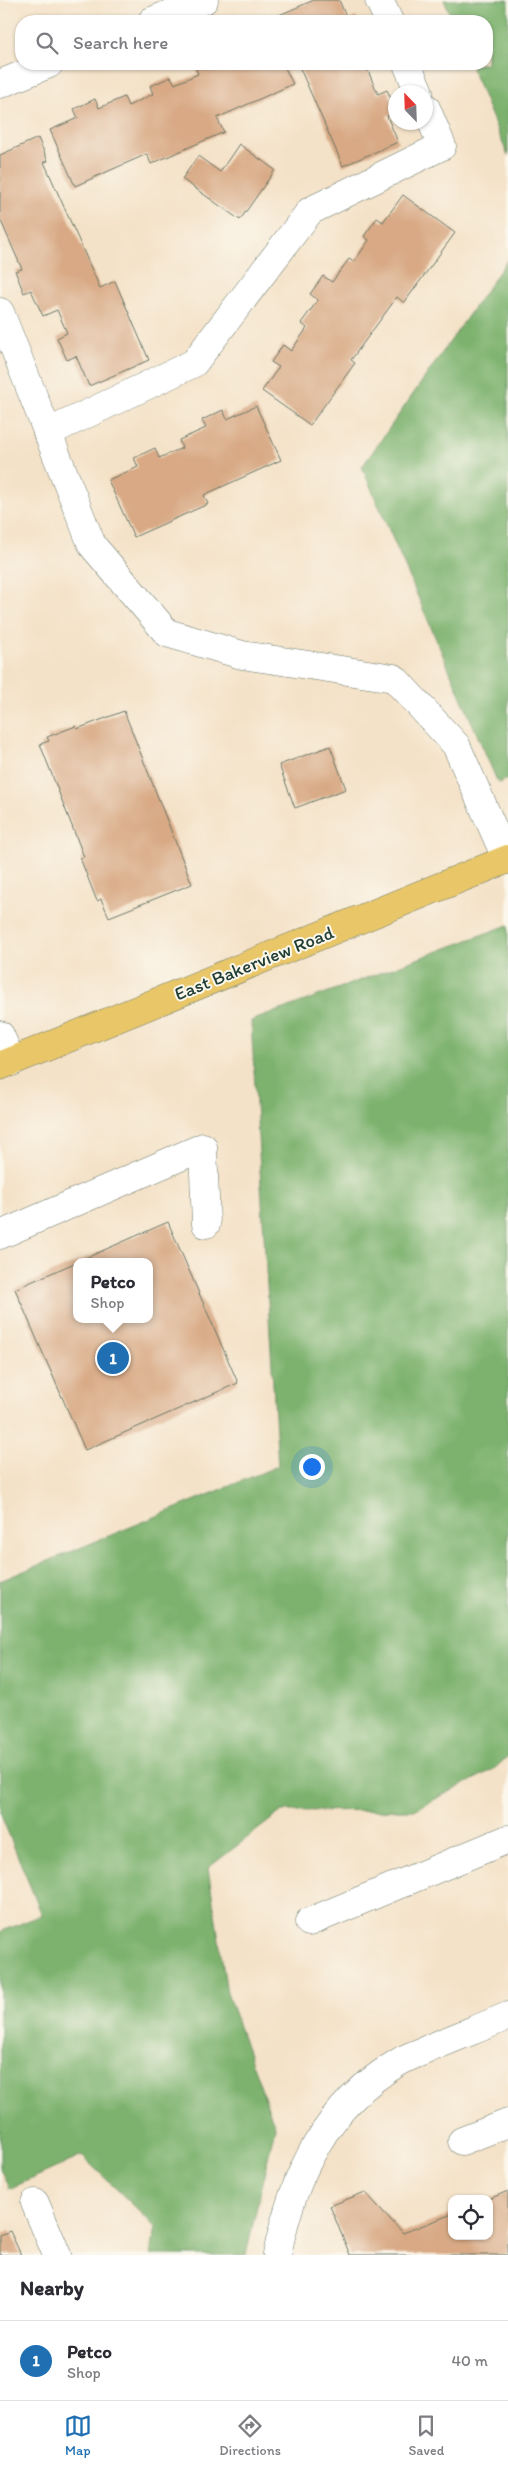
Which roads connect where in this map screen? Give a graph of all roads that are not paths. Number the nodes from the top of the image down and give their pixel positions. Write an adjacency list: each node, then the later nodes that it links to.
1 (204, 0): 3 (street)
2 (380, 0): 4 (street)
3 (167, 15)
4 (386, 15)
5 (34, 70): 7 (street)
6 (409, 70): 8 (street)
7 (0, 84)
8 (416, 85)
9 (433, 125): 11 (street)
10 (0, 312): 11 (street)
11 (47, 433): 12 (street)
12 (507, 859): 14 (main road, East Bakerview Road)
13 (0, 1035): 14 (street)
14 (6, 1064)
15 (206, 1224): 16 (street)
16 (0, 1235)
17 (508, 1839): 18 (street)
18 (309, 1922)
19 (508, 2016): 24 (street)
20 (508, 2123): 21 (street)
21 (462, 2141)
22 (34, 2203): 23 (street)
23 (57, 2255)
24 (277, 2255)

